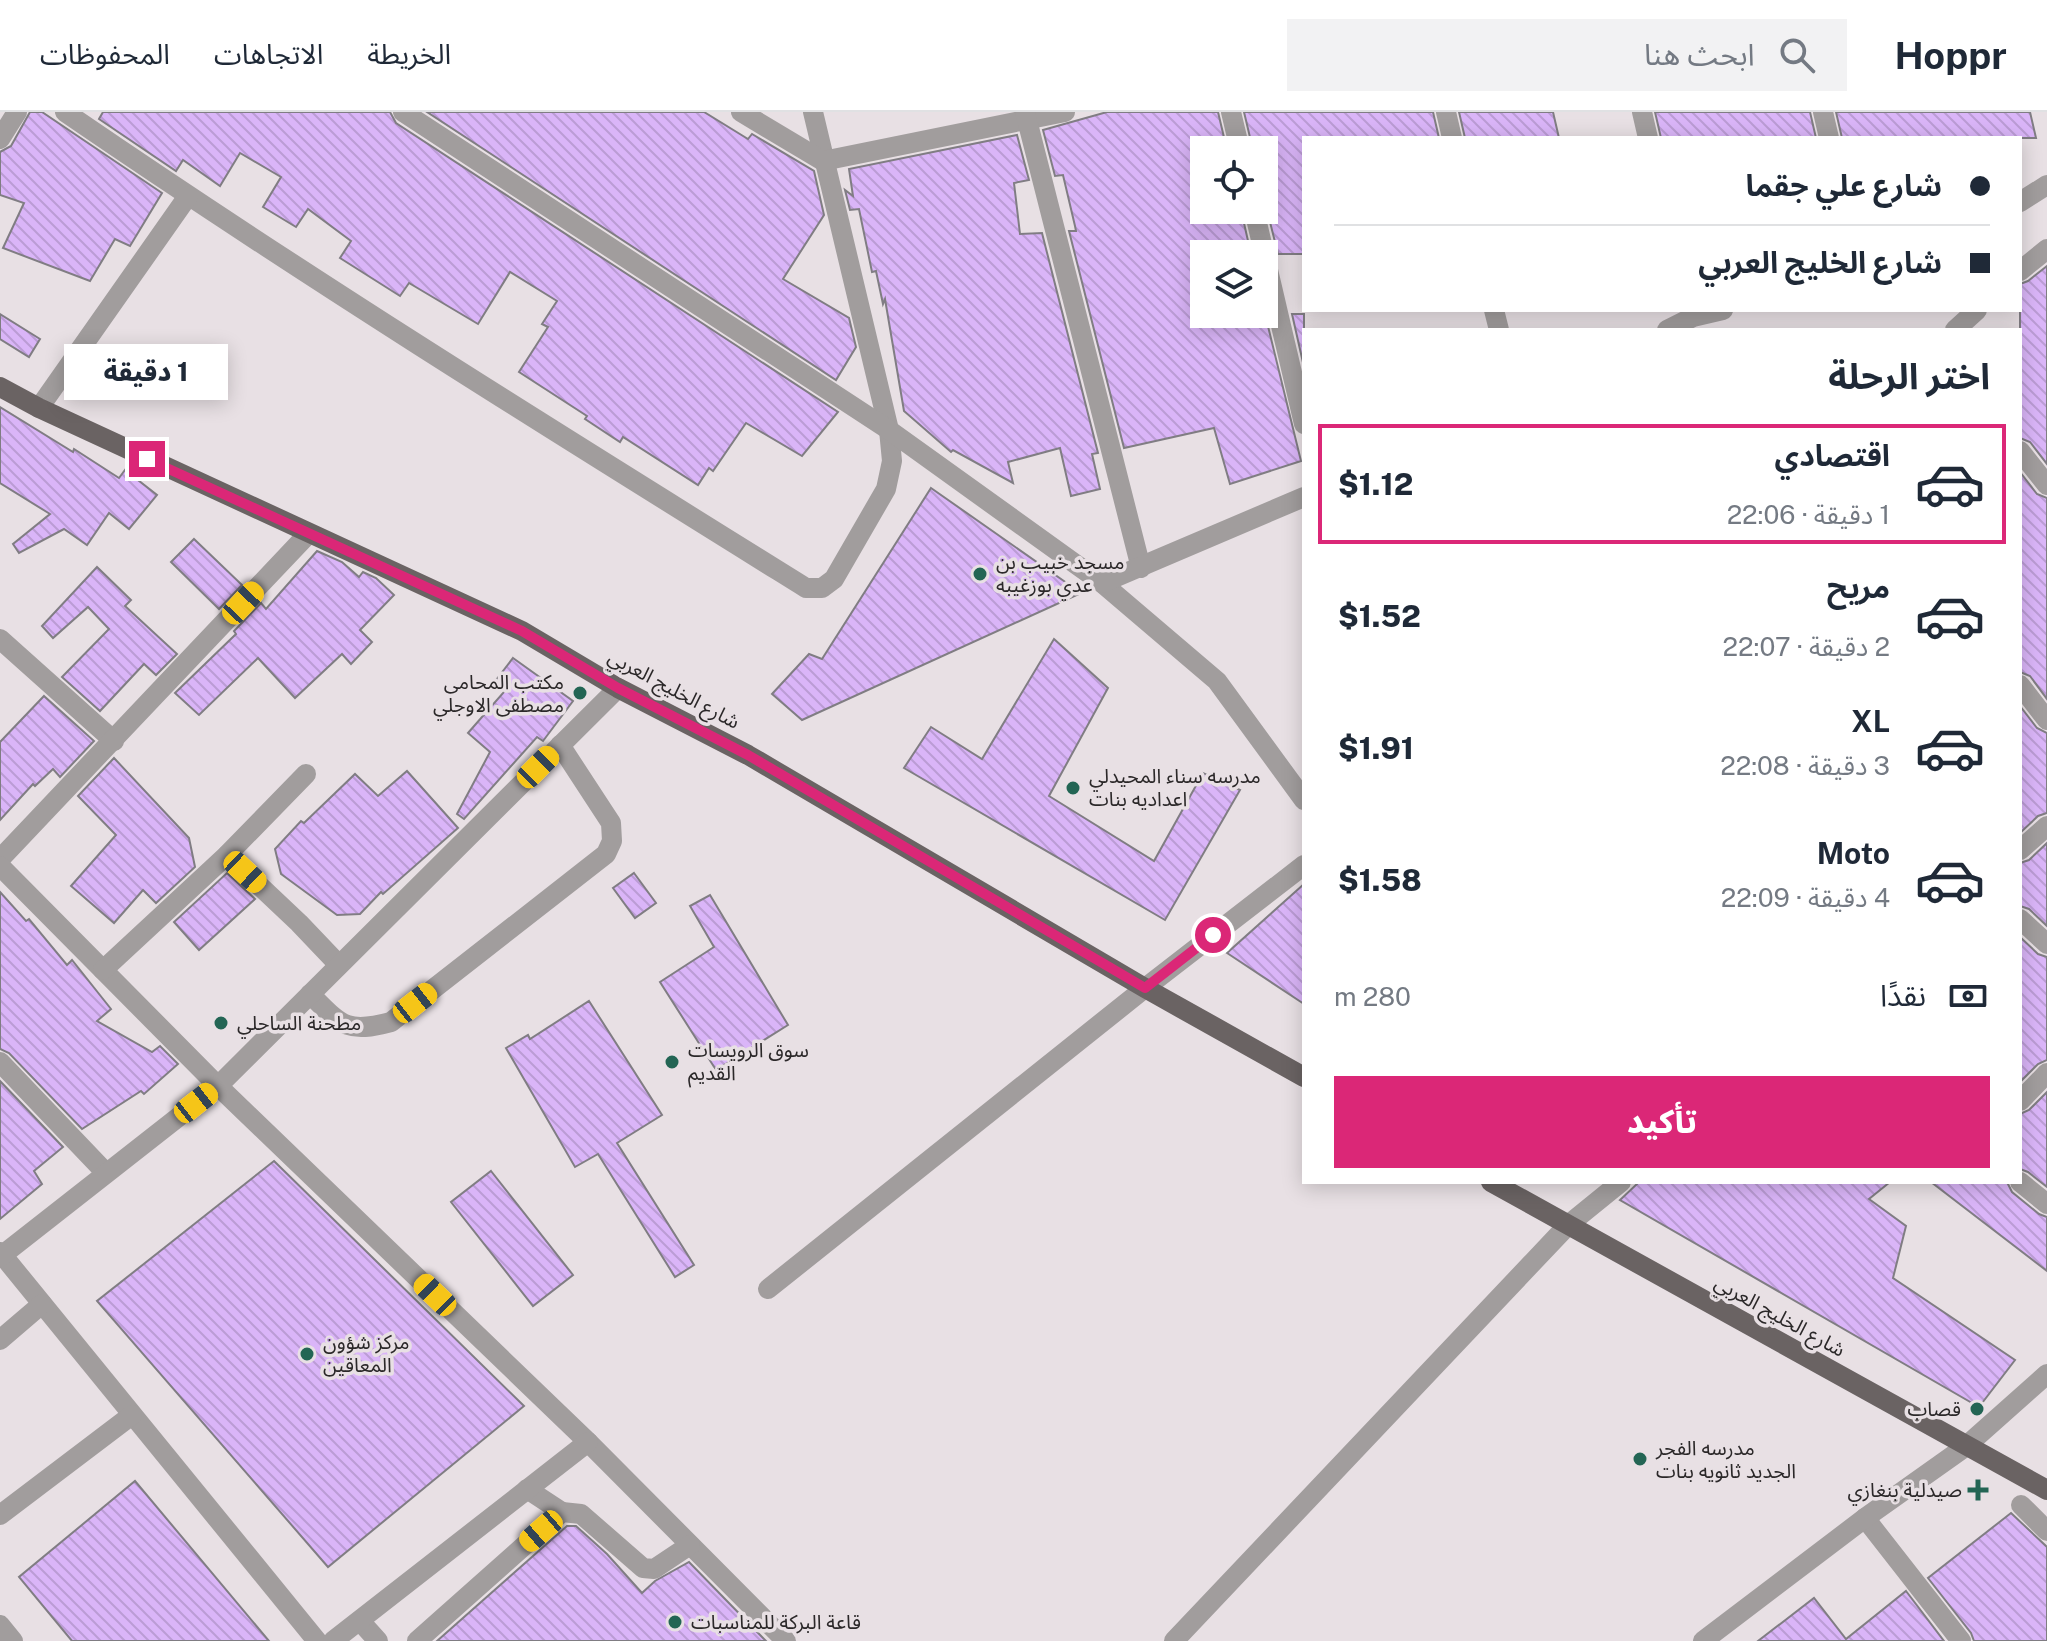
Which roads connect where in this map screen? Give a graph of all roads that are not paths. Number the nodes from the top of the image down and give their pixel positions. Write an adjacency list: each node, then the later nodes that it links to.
1 (17, 112): 16 (street)
2 (65, 112): 19 (street)
3 (403, 112): 32 (street)
4 (741, 112): 17 (street)
5 (813, 112): 17 (street)
6 (1065, 112): 11 (street)
7 (1231, 112): 12 (street)
8 (1446, 112): 13 (street)
9 (1642, 112): 14 (street)
10 (1823, 112): 15 (street)
11 (1026, 116): 17 (street); 39 (street)
12 (1237, 136)
13 (1452, 136)
14 (1648, 136)
15 (1829, 136)
16 (0, 139)
17 (823, 161): 29 (street)
18 (2047, 185): 20 (street)
19 (188, 196): 31 (street); 34 (street)
20 (2022, 201)
21 (1257, 224): 33 (street)
22 (2045, 254): 23 (street)
23 (2022, 270)
24 (1717, 312): 26 (street)
25 (1975, 312): 28 (street)
26 (1695, 319): 27 (street)
27 (1672, 328)
28 (1957, 328)
29 (872, 363): 32 (street); 34 (street)
30 (0, 387): 31 (main road, شارع الخليج العربي)
31 (39, 408): 38 (main road, شارع الخليج العربي)
32 (855, 408): 34 (street)
33 (1302, 415)
34 (889, 430): 40 (street)
35 (2022, 454): 36 (street)
36 (2047, 485)
37 (1302, 498): 39 (street)
38 (308, 534): 42 (main road, شارع الخليج العربي); 45 (street)
39 (1141, 568): 40 (street)
40 (1102, 583): 48 (street)
41 (0, 639): 45 (street)
42 (618, 688): 46 (street); 59 (main road, شارع الخليج العربي)
43 (2022, 688): 44 (street)
44 (2047, 720)
45 (114, 741): 52 (street)
46 (560, 745): 57 (street); 60 (street)
47 (306, 774): 51 (street)
48 (1302, 797)
49 (2047, 826): 50 (street)
50 (2022, 848)
51 (227, 855): 57 (street); 58 (street)
52 (0, 859)
53 (0, 866): 58 (street)
54 (1302, 867): 59 (street)
55 (2022, 921): 56 (street)
56 (2047, 944)
57 (339, 965): 60 (street)
58 (103, 970): 64 (street)
59 (1145, 988): 63 (main road, شارع الخليج العربي); 73 (street)
60 (310, 994): 64 (street)
61 (0, 1062): 66 (street)
62 (2047, 1073): 65 (street)
63 (1302, 1076)
64 (218, 1086): 66 (street); 78 (street)
65 (2022, 1099)
66 (106, 1173): 72 (street)
67 (1495, 1184): 71 (main road, شارع الخليج العربي)
68 (1619, 1184): 71 (street)
69 (2022, 1184): 70 (street)
70 (2047, 1204)
71 (1568, 1225): 79 (main road, شارع الخليج العربي); 97 (street)
72 (1, 1255): 74 (street)
73 (768, 1289)
74 (42, 1304): 75 (street); 77 (street)
75 (0, 1340)
76 (2047, 1374): 79 (street)
77 (132, 1415): 82 (street); 92 (street)
78 (588, 1442): 80 (street); 87 (street)
79 (1965, 1447): 81 (main road, شارع الخليج العربي); 85 (street)
80 (527, 1489): 84 (street); 88 (street)
81 (2047, 1490)
82 (4, 1503)
83 (2021, 1505): 86 (street)
84 (562, 1512): 87 (street); 95 (street)
85 (1865, 1518): 90 (street); 98 (street)
86 (2047, 1531)
87 (690, 1545): 96 (street)
88 (360, 1621): 93 (street); 94 (street)
89 (0, 1625): 91 (street)
90 (1712, 1638)
91 (13, 1641)
92 (317, 1641)
93 (333, 1641)
94 (378, 1641)
95 (417, 1641)
96 (786, 1641)
97 (1174, 1641)
98 (1961, 1641)

